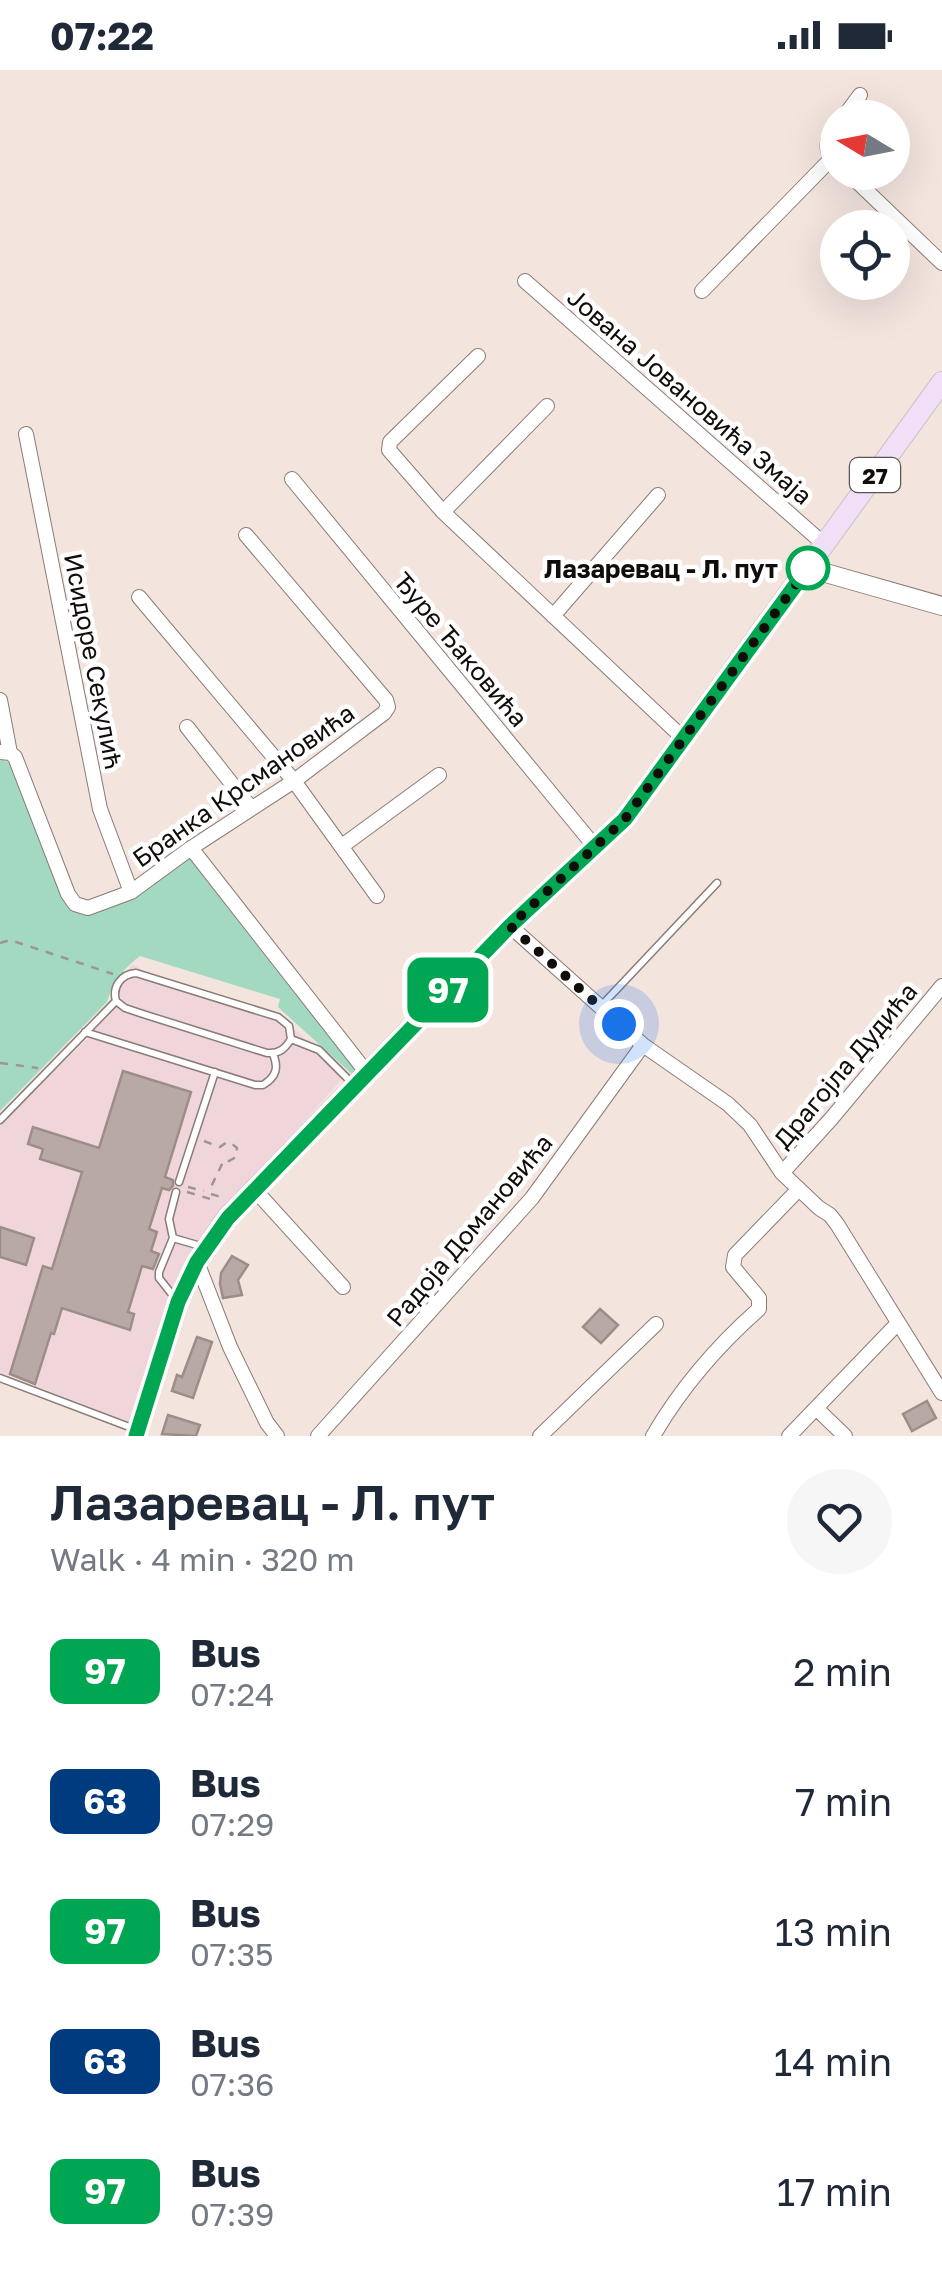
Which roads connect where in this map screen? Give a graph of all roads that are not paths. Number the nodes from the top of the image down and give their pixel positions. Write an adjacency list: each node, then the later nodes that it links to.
1 (860, 95): 2 (street)
2 (857, 100)
3 (820, 176): 7 (street)
4 (866, 190): 5 (street)
5 (942, 263)
6 (524, 281): 16 (street, Јована Јовановића Змаја)
7 (702, 291)
8 (478, 356): 14 (street)
9 (942, 382): 16 (main road, 27)
10 (547, 406): 14 (street)
11 (26, 434): 32 (street, Исидоре Секулић)
12 (292, 478): 30 (street, Ђуре Ђаковића)
13 (658, 495): 20 (street)
14 (443, 512): 20 (street)
15 (246, 535): 26 (street, Бранка Крсмановића)
16 (825, 545): 17 (main road, 27)
17 (808, 568): 19 (street); 23 (main road, 27)
18 (140, 596): 26 (street)
19 (942, 606)
20 (554, 616): 23 (street)
21 (0, 700): 24 (street)
22 (187, 727): 27 (street)
23 (683, 738): 30 (main road, 27)
24 (5, 752): 32 (street, Бранка Крсмановића)
25 (438, 776): 28 (street)
26 (294, 780): 27 (street, Бранка Крсмановића); 28 (street)
27 (251, 808): 29 (street, Бранка Крсмановића)
28 (342, 846): 33 (street)
29 (191, 848): 32 (street, Бранка Крсмановића); 43 (street)
30 (596, 848): 34 (main road, 27)
31 (716, 883): 37 (lane)
32 (131, 892)
33 (377, 896)
34 (510, 926): 37 (street); 43 (main road, 27)
35 (942, 986): 45 (street, Драгојла Дудића)
36 (116, 1001): 38 (lane); 39 (lane); 41 (lane)
37 (600, 1007): 40 (street)
38 (85, 1032): 42 (lane); 44 (lane)
39 (291, 1039): 41 (lane); 43 (lane)
40 (644, 1045): 45 (street); 61 (street, Радоја Домановића)
41 (274, 1054): 42 (lane)
42 (214, 1072): 46 (lane)
43 (361, 1079): 47 (main road, 27)
44 (0, 1120)
45 (782, 1173): 48 (street)
46 (180, 1182)
47 (254, 1189): 51 (main road, 27); 52 (street)
48 (798, 1190): 54 (street); 63 (street, Драгојла Дудића)
49 (176, 1192): 50 (lane)
50 (174, 1238): 51 (lane); 53 (lane)
51 (201, 1254): 53 (main road, 27); 60 (street)
52 (343, 1287)
53 (178, 1302): 59 (main road, 27)
54 (898, 1323): 57 (street); 58 (street)
55 (656, 1324): 62 (street)
56 (0, 1378): 59 (lane)
57 (942, 1392)
58 (816, 1408): 64 (street); 65 (street)
59 (137, 1433)
60 (277, 1436)
61 (318, 1436)
62 (540, 1436)
63 (652, 1436)
64 (790, 1436)
65 (845, 1436)

